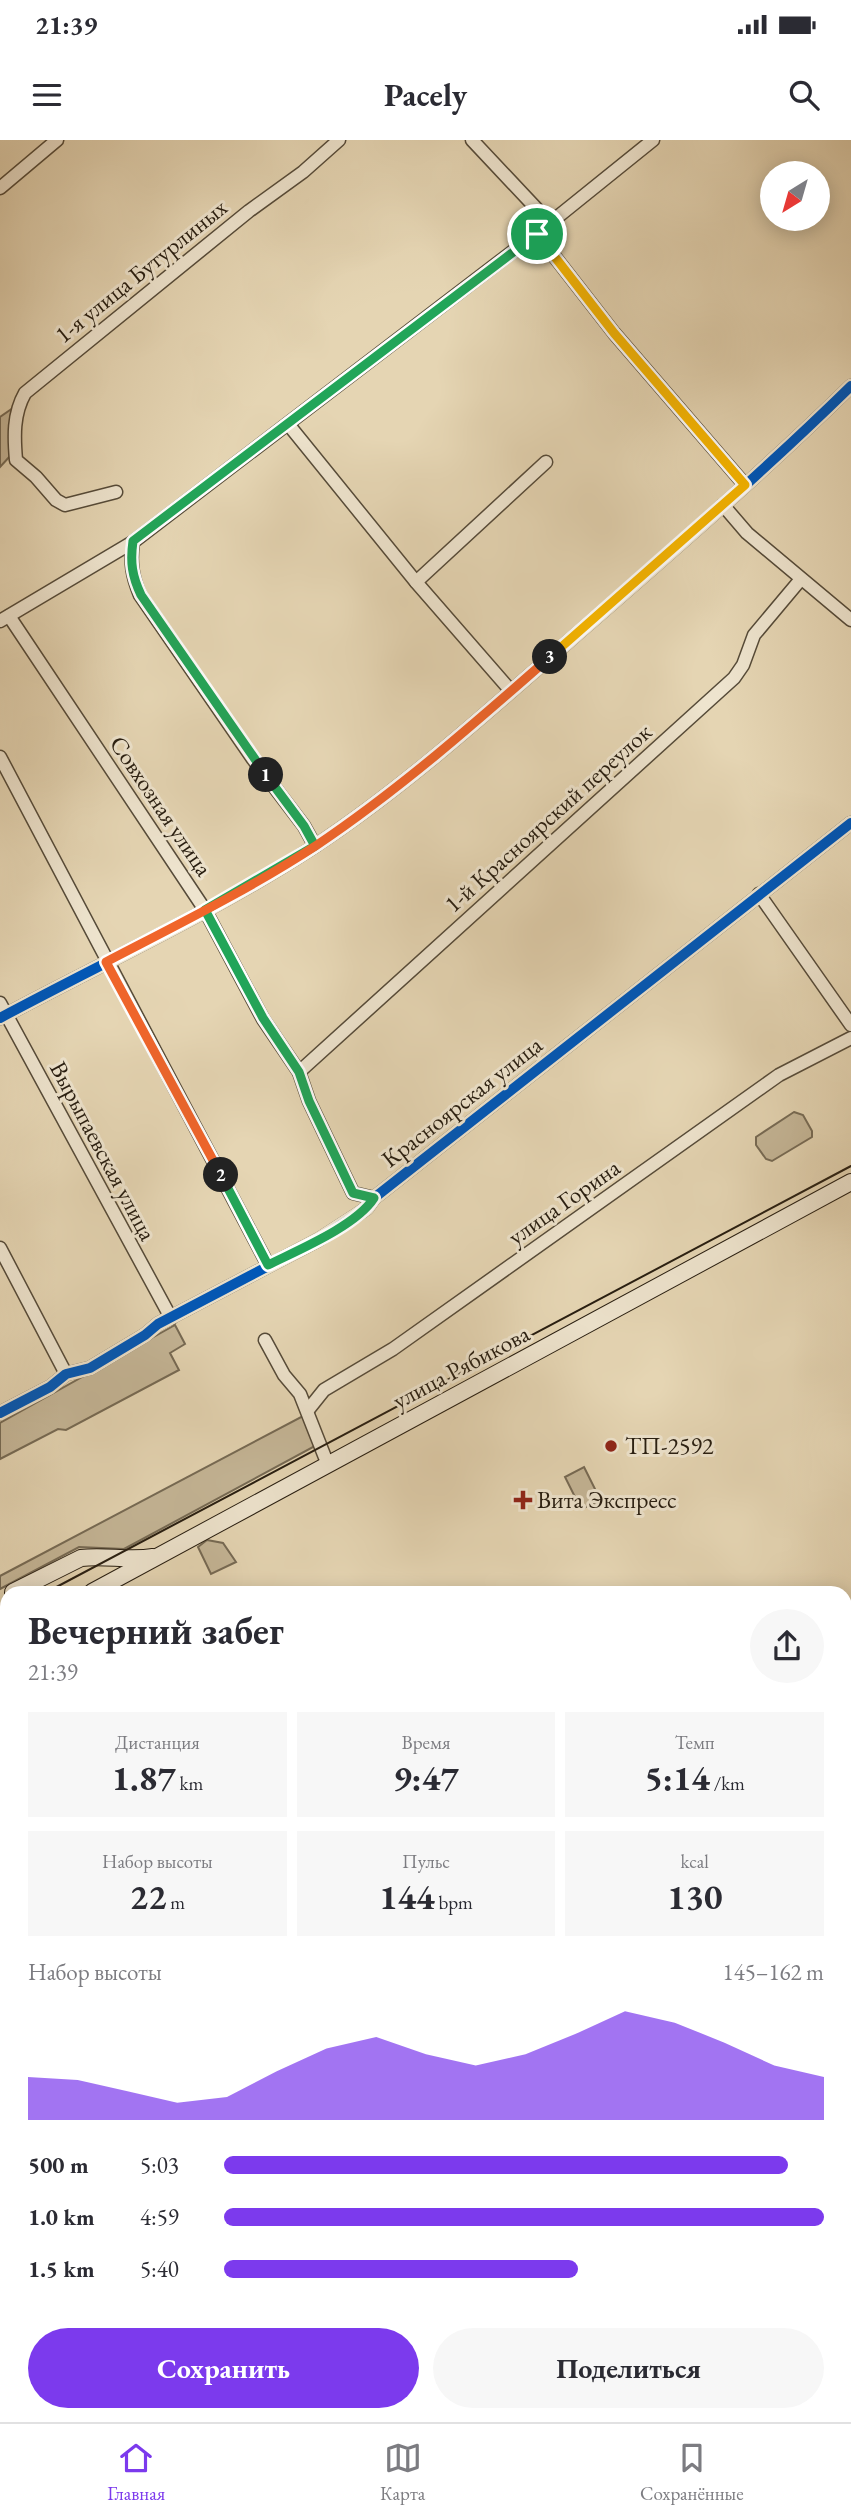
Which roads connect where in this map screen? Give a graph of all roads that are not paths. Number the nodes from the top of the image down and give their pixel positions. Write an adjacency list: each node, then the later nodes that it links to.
1 (57, 140): 5 (street)
2 (339, 140): 12 (street, 1-я улица Бутурлиных)
3 (472, 140): 6 (street)
4 (653, 140): 6 (street)
5 (0, 188)
6 (551, 223): 7 (street)
7 (537, 234): 9 (street); 11 (street)
8 (851, 386): 11 (street)
9 (288, 424): 14 (street); 16 (street)
10 (545, 462): 16 (street)
11 (745, 485): 13 (street)
12 (116, 492)
13 (723, 505): 15 (street); 19 (street)
14 (133, 541): 17 (street); 22 (street)
15 (801, 579): 18 (street); 29 (street, 1-й Красноярский переулок)
16 (416, 582): 19 (street)
17 (5, 618): 24 (street, Совхозная улица)
18 (851, 620)
19 (511, 691): 22 (street)
20 (0, 757): 25 (street)
21 (851, 823): 23 (street, Красноярская улица)
22 (315, 846): 24 (street)
23 (759, 894): 27 (street); 32 (street, Красноярская улица)
24 (205, 910): 25 (street); 29 (street, Совхозная улица)
25 (106, 962): 26 (street); 35 (street)
26 (2, 1012): 36 (street, Вырыпаевская улица)
27 (851, 1025)
28 (851, 1038): 39 (street, улица Горина)
29 (299, 1072): 31 (street, Совхозная улица)
30 (851, 1182): 41 (main road, улица Рябикова)
31 (353, 1193): 32 (street); 33 (street)
32 (374, 1198): 33 (street, Красноярская улица)
33 (350, 1220): 35 (street, Красноярская улица)
34 (0, 1248): 38 (street)
35 (268, 1265): 36 (street, Красноярская улица)
36 (170, 1318): 38 (street, Красноярская улица)
37 (265, 1340): 39 (street)
38 (66, 1374): 40 (street, Красноярская улица)
39 (308, 1409): 41 (street)
40 (0, 1413)
41 (328, 1465): 42 (main road, улица Рябикова)
42 (159, 1556): 43 (main road); 44 (main road, улица Рябикова)
43 (25, 1586)
44 (103, 1586)

